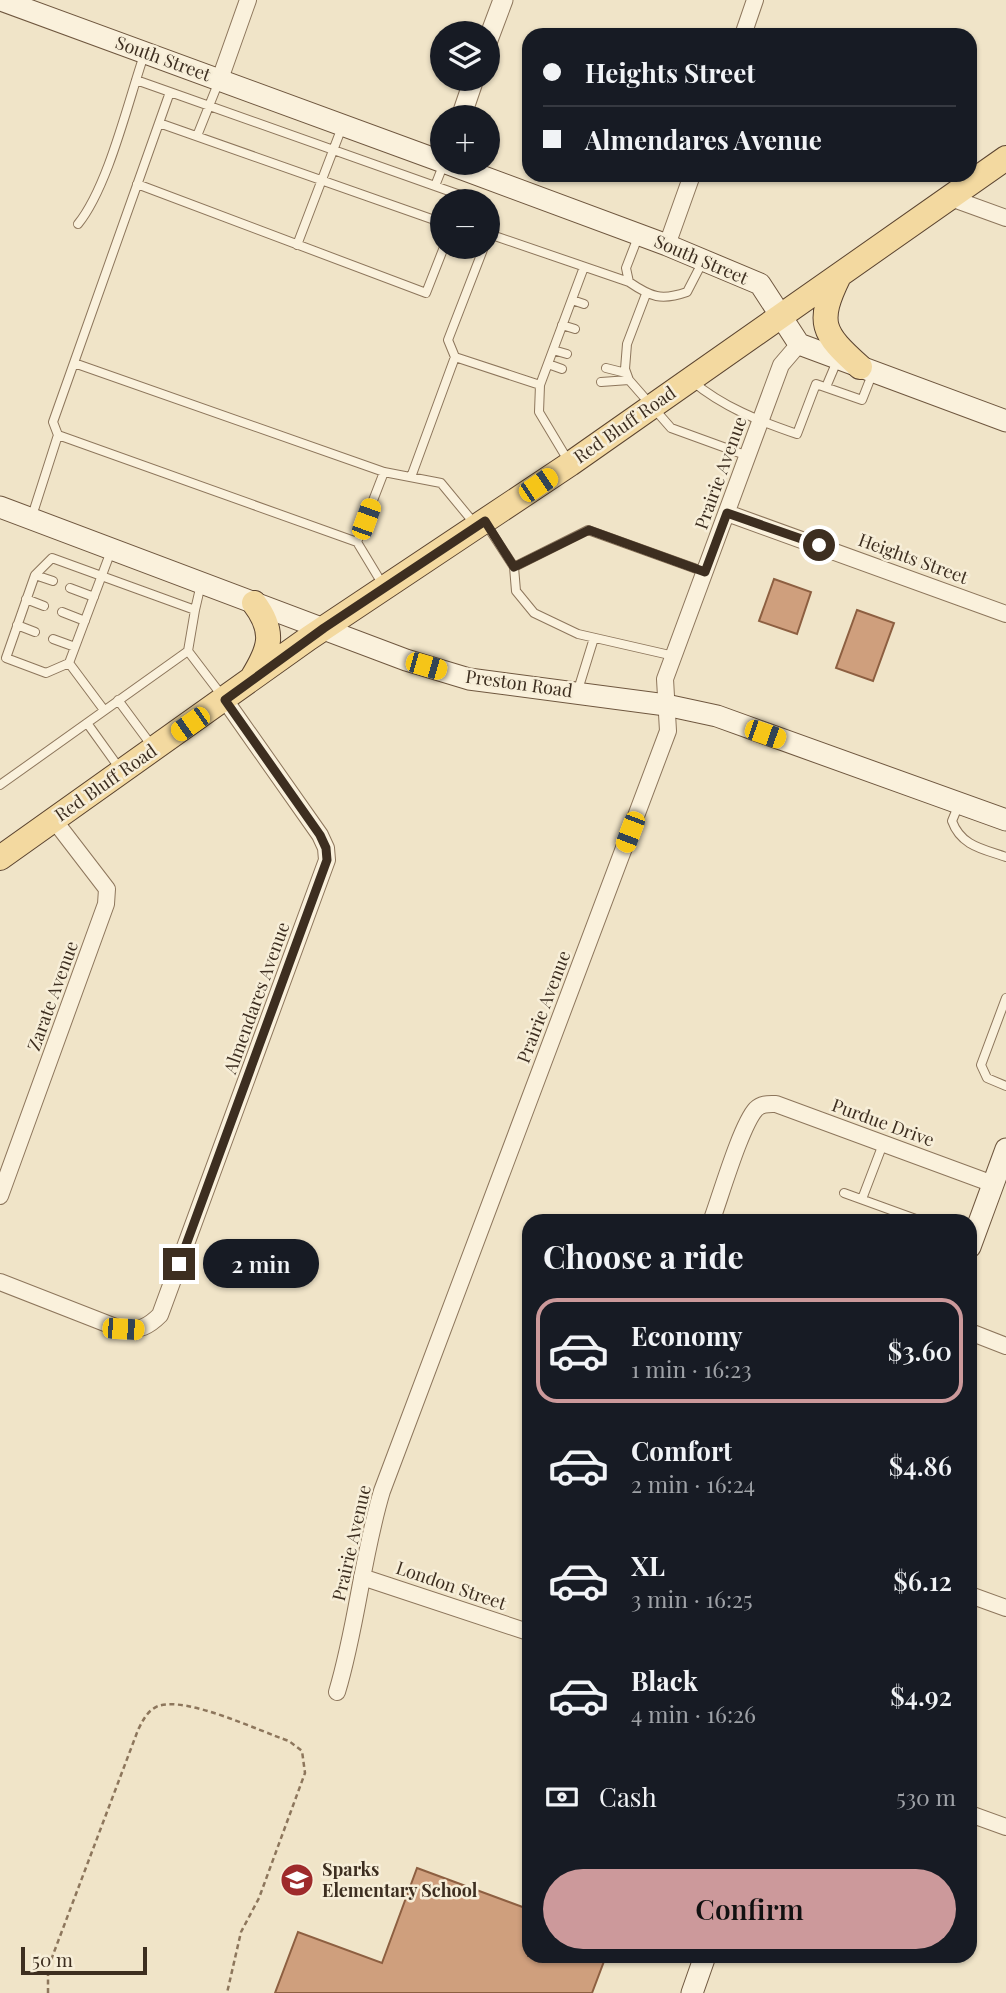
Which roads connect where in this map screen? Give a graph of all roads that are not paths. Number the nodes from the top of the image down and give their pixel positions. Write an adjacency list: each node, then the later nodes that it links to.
1 (1, 0): 7 (main road, South Street)
2 (248, 0): 9 (street)
3 (503, 0): 5 (street)
4 (755, 0): 6 (street)
5 (495, 21)
6 (745, 28)
7 (145, 52): 8 (lane); 9 (main road, South Street)
8 (136, 79): 10 (lane); 30 (lane)
9 (220, 79): 11 (lane); 13 (main road, South Street)
10 (170, 92): 11 (lane); 12 (lane)
11 (209, 106): 14 (lane); 15 (lane)
12 (159, 123): 14 (lane); 24 (lane)
13 (343, 125): 15 (lane); 16 (main road, South Street)
14 (197, 136): 21 (lane)
15 (332, 150): 21 (lane); 25 (lane)
16 (430, 157)
17 (1006, 158): 20 (main road, Red Bluff Road)
18 (439, 175): 25 (lane)
19 (479, 175): 31 (main road, South Street)
20 (977, 178)
21 (322, 181): 28 (lane); 33 (lane)
22 (690, 182): 34 (street)
23 (970, 182): 27 (main road, Red Bluff Road)
24 (137, 184): 33 (lane); 55 (lane)
25 (435, 186): 26 (lane)
26 (443, 189)
27 (948, 197): 29 (street); 39 (main road, Red Bluff Road)
28 (430, 218)
29 (1006, 218)
30 (78, 224)
31 (639, 234): 34 (main road, South Street); 40 (lane)
32 (500, 238): 38 (lane)
33 (297, 245): 35 (lane)
34 (667, 245): 37 (main road, South Street)
35 (439, 259)
36 (479, 259): 54 (lane)
37 (704, 260): 41 (lane); 45 (main road, South Street)
38 (584, 267): 40 (lane); 42 (lane)
39 (839, 275): 45 (main road, Red Bluff Road); 57 (main road)
40 (629, 282): 41 (lane)
41 (646, 294): 46 (lane)
42 (572, 300): 43 (lane); 47 (lane)
43 (584, 304)
44 (623, 317): 46 (lane)
45 (780, 317): 50 (main road, South Street); 61 (main road, Red Bluff Road)
46 (635, 321): 51 (lane)
47 (562, 325): 48 (lane); 52 (lane)
48 (575, 329)
49 (615, 343): 51 (lane)
50 (799, 344): 57 (main road); 67 (street, Prairie Avenue)
51 (627, 347): 60 (lane)
52 (554, 350): 53 (lane); 56 (lane)
53 (567, 354)
54 (455, 357): 63 (lane); 72 (lane)
55 (74, 363): 68 (lane); 71 (lane)
56 (548, 364): 59 (lane); 63 (lane)
57 (857, 366): 64 (lane); 64 (lane); 66 (main road)
58 (606, 368): 60 (lane)
59 (562, 369)
60 (627, 377): 62 (lane); 65 (lane)
61 (690, 380): 65 (main road, Red Bluff Road); 67 (lane)
62 (601, 382)
63 (540, 385): 70 (lane)
64 (826, 387): 67 (lane)
65 (651, 407): 69 (lane); 70 (main road, Red Bluff Road)
66 (1006, 421)
67 (760, 422): 69 (street, Prairie Avenue)
68 (58, 435): 75 (lane); 77 (lane)
69 (748, 456): 74 (street, Prairie Avenue)
70 (570, 464): 76 (main road, Red Bluff Road)
71 (384, 472): 72 (lane); 77 (lane)
72 (411, 477): 76 (lane)
73 (0, 507): 75 (main road, Preston Road)
74 (727, 513): 80 (street, Prairie Avenue); 93 (street, Heights Street)
75 (31, 519): 78 (main road, Preston Road)
76 (481, 524): 79 (lane); 86 (main road, Red Bluff Road)
77 (357, 542): 86 (lane)
78 (111, 551): 82 (lane); 84 (main road, Preston Road)
79 (514, 567): 80 (lane); 98 (lane)
80 (705, 572): 102 (street, Prairie Avenue)
81 (35, 575): 82 (lane); 83 (lane); 88 (lane)
82 (102, 576): 87 (lane); 91 (lane)
83 (53, 581)
84 (201, 584): 89 (main road, Preston Road); 91 (lane)
85 (70, 588): 87 (lane)
86 (385, 588): 96 (main road, Red Bluff Road)
87 (94, 597): 94 (lane)
88 (26, 599): 90 (lane); 95 (lane)
89 (254, 603): 96 (main road, Preston Road); 104 (main road)
90 (44, 606)
91 (195, 610): 101 (lane)
92 (62, 612): 94 (lane)
93 (1006, 614)
94 (85, 621): 100 (lane)
95 (17, 625): 97 (lane); 103 (lane)
96 (324, 628): 104 (main road, Red Bluff Road); 105 (main road, Preston Road)
97 (35, 632)
98 (594, 638): 102 (lane); 105 (lane)
99 (53, 639): 100 (lane)
100 (75, 647): 103 (lane)
101 (188, 651): 106 (lane); 107 (lane)
102 (674, 656): 108 (street, Prairie Avenue)
103 (69, 663): 109 (lane)
104 (249, 682): 107 (main road, Red Bluff Road)
105 (577, 693): 108 (main road, Preston Road)
106 (118, 700): 109 (lane); 111 (lane)
107 (225, 700): 111 (main road, Red Bluff Road); 130 (street, Almendares Avenue)
108 (666, 705): 114 (main road, Preston Road); 133 (street, Prairie Avenue)
109 (104, 710): 110 (lane)
110 (87, 723): 112 (lane); 113 (lane)
111 (155, 750): 112 (main road, Red Bluff Road)
112 (122, 772): 115 (main road, Red Bluff Road)
113 (0, 785)
114 (959, 803): 116 (main road, Preston Road); 117 (lane)
115 (54, 820): 118 (main road, Red Bluff Road); 125 (street, Zarate Avenue)
116 (1006, 820)
117 (1006, 857)
118 (0, 858)
119 (1006, 998): 120 (lane)
120 (1006, 1086)
121 (883, 1144): 123 (street, Purdue Drive); 126 (lane); 127 (street, Purdue Drive)
122 (1006, 1149): 123 (main road)
123 (999, 1187): 129 (main road)
124 (844, 1192): 126 (lane)
125 (0, 1196)
126 (862, 1199): 128 (lane)
127 (714, 1214)
128 (899, 1214)
129 (977, 1228)
130 (0, 1282)
131 (977, 1335): 132 (street)
132 (1006, 1346)
133 (362, 1577): 136 (street, London Street); 137 (street, Prairie Avenue)
134 (977, 1598): 135 (street)
135 (1006, 1608)
136 (522, 1630)
137 (337, 1692)
138 (977, 1817): 139 (street)
139 (1006, 1827)
140 (703, 1963): 141 (main road)
141 (693, 1993)

